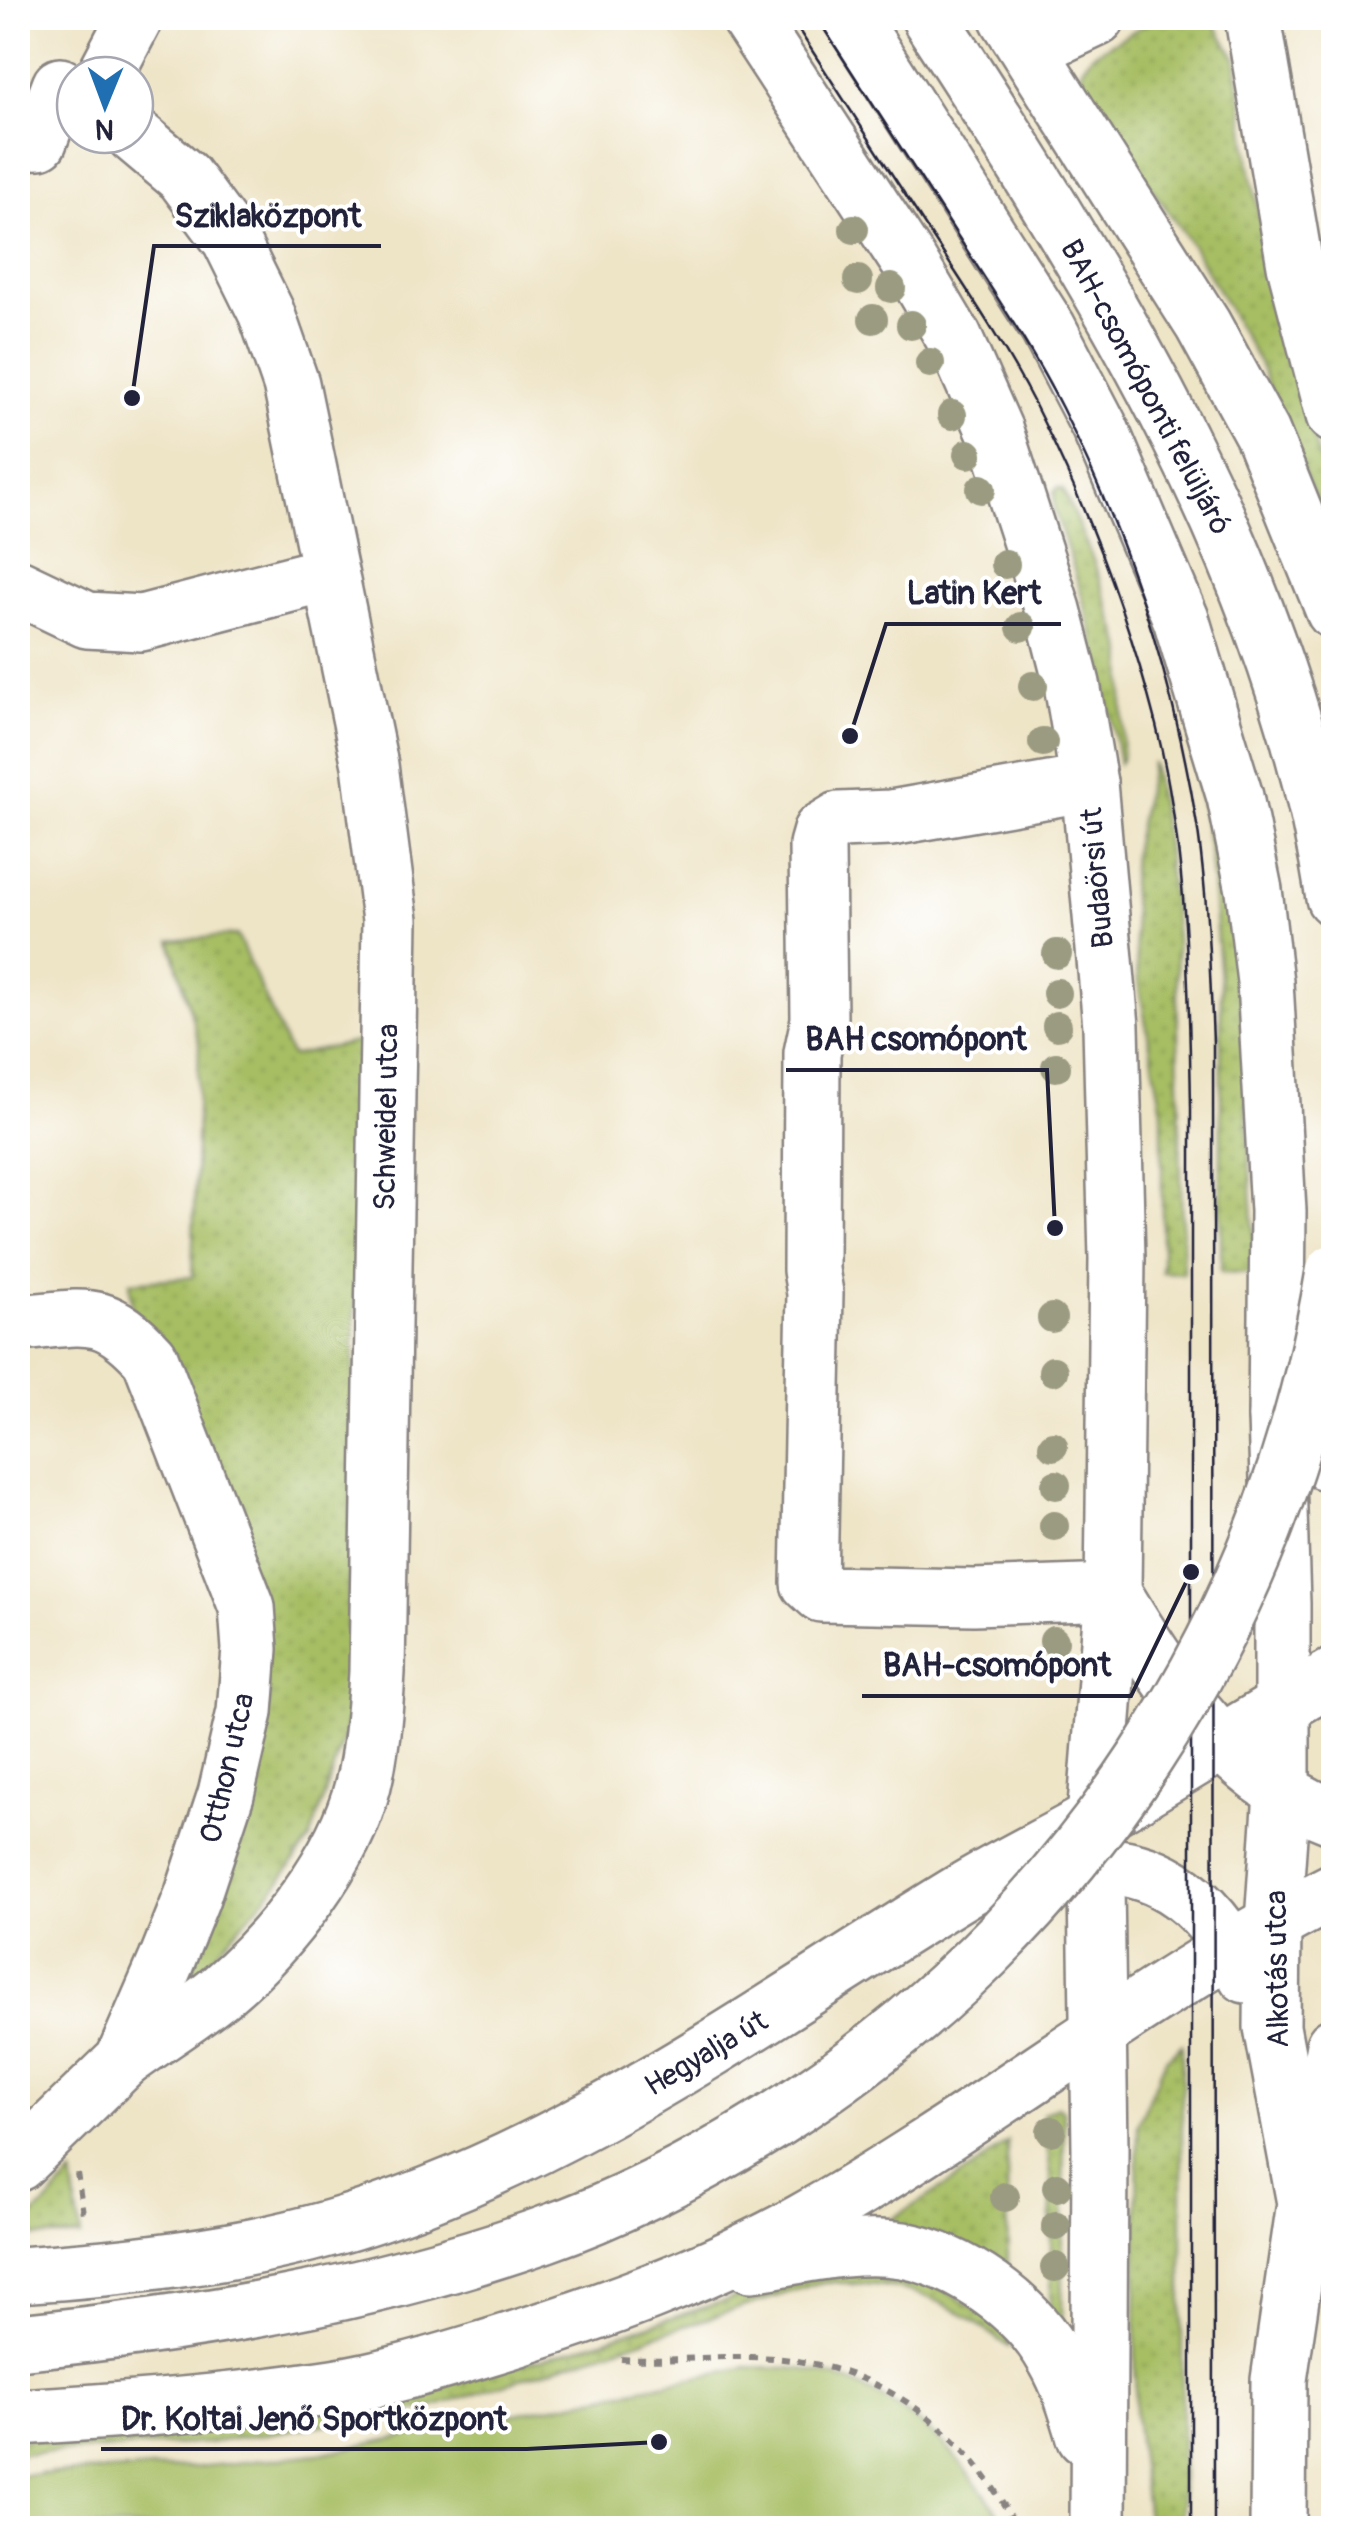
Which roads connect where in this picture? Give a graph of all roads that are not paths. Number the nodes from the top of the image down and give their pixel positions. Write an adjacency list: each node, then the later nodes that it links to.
1 (135, 18): 8 (main road)
2 (749, 18): 16 (main road, Budaörsi út)
3 (851, 18): 20 (main road)
4 (930, 18): 17 (main road, BAH-csomóponti felüljáró)
5 (1097, 18): 7 (main road)
6 (1253, 18): 12 (main road)
7 (1018, 34): 15 (main road)
8 (93, 55)
9 (55, 102): 10 (main road)
10 (18, 142)
11 (155, 152): 13 (main road, Schweidel utca)
12 (1334, 415)
13 (329, 574): 14 (main road); 33 (main road, Schweidel utca)
14 (18, 587)
15 (1334, 612)
16 (1089, 783): 22 (main road, Budaörsi út); 22 (main road)
17 (1334, 898)
18 (1334, 1272): 39 (main road, bridge)
19 (18, 1324): 33 (main road, Otthon utca)
20 (1276, 1417): 21 (main road); 24 (main road)
21 (1334, 1465)
22 (1112, 1592): 25 (main road); 28 (main road, Budaörsi út)
23 (1334, 1676): 24 (main road, Hegyalja út)
24 (1282, 1705): 25 (main road, Hegyalja út); 26 (main road, Alkotás utca)
25 (1220, 1741): 26 (main road); 28 (main road, Hegyalja út)
26 (1282, 1793): 27 (main road); 30 (main road, Alkotás utca)
27 (1334, 1818)
28 (1095, 1841): 30 (main road); 31 (main road); 38 (main road, Hegyalja út)
29 (1334, 1891): 30 (main road)
30 (1252, 1934): 31 (main road); 36 (main road, Alkotás utca)
31 (1099, 2032): 37 (main road); 41 (main road)
32 (1334, 2046): 36 (main road)
33 (123, 2061): 35 (main road, Otthon utca)
34 (1334, 2131): 36 (main road)
35 (18, 2163)
36 (1305, 2203): 43 (main road, Alkotás utca)
37 (694, 2273): 40 (main road); 41 (main road)
38 (18, 2275)
39 (18, 2342)
40 (18, 2417)
41 (1097, 2475): 42 (main road)
42 (1098, 2528)
43 (1278, 2528)

